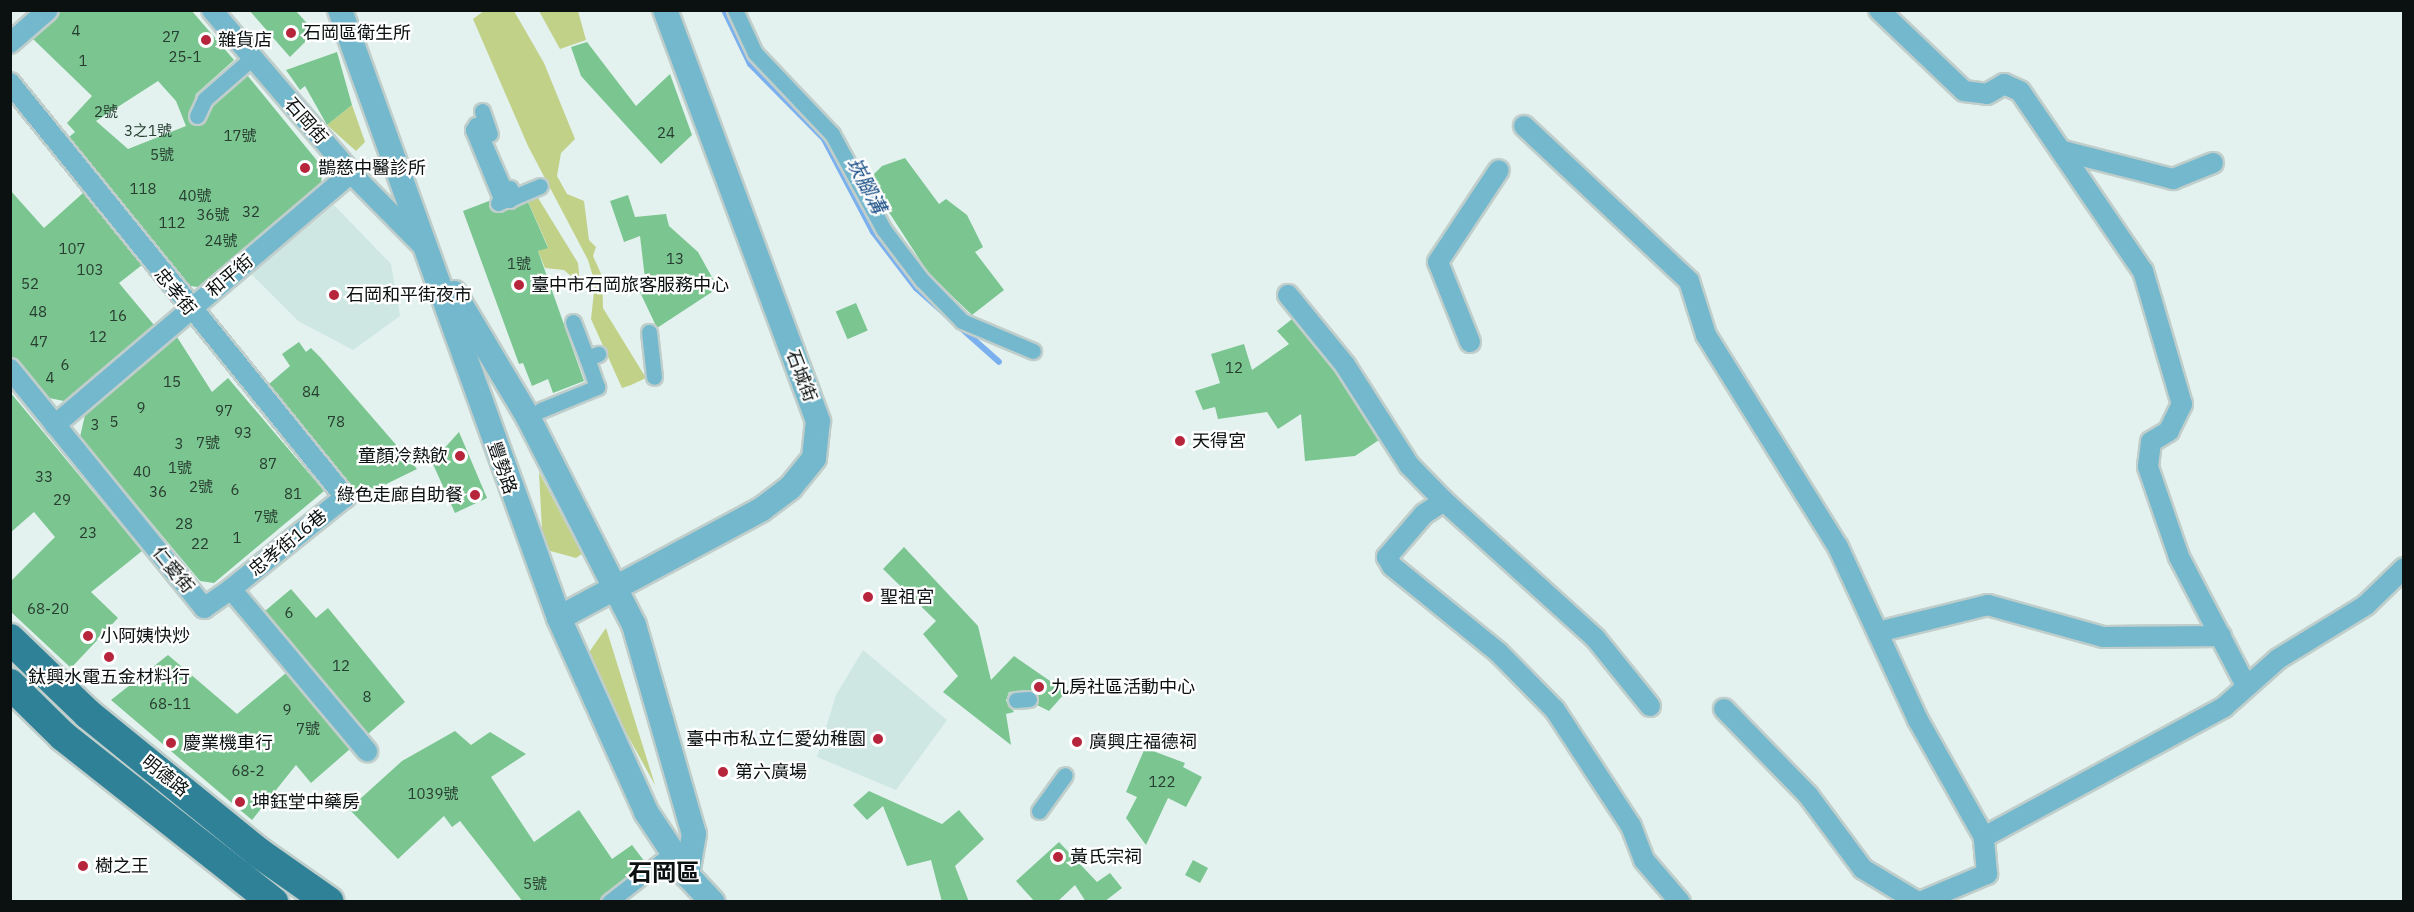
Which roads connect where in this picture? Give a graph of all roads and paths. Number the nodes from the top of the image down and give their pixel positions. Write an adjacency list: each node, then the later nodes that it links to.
1 (48, 10): 7 (street)
2 (212, 10): 8 (street, 石岡街)
3 (340, 10): 20 (street, 豐勢路)
4 (665, 10): 34 (street, 石城街)
5 (735, 10): 26 (street)
6 (1879, 10): 13 (street)
7 (10, 43)
8 (252, 58): 11 (street); 16 (street, 石岡街)
9 (10, 83): 22 (street, 忠孝街)
10 (482, 111): 18 (street)
11 (197, 116)
12 (1524, 126): 37 (street)
13 (2063, 151): 14 (street); 38 (street)
14 (2213, 163)
15 (1499, 170): 25 (street)
16 (351, 173): 20 (street, 石岡街); 22 (street, 和平街)
17 (540, 186): 18 (street)
18 (514, 197): 19 (street)
19 (498, 203)
20 (430, 253): 34 (street); 36 (street, 豐勢路)
21 (1288, 294): 32 (street)
22 (190, 310): 30 (street, 和平街); 31 (street, 忠孝街)
23 (573, 322): 29 (street)
24 (649, 332): 28 (street)
25 (1470, 342)
26 (1033, 351)
27 (10, 369): 30 (street, 仁愛街)
28 (654, 377)
29 (541, 411)
30 (55, 425): 35 (street, 仁愛街)
31 (345, 497): 35 (street, 忠孝街16巷)
32 (1444, 501): 42 (street); 54 (street)
33 (2403, 568): 41 (street)
34 (616, 585): 36 (street, 石城街); 49 (street)
35 (231, 589): 44 (street)
36 (559, 618): 48 (street, 豐勢路)
37 (1878, 632): 38 (street); 47 (street)
38 (2221, 636): 41 (street)
39 (10, 639): 52 (main road, 明德路)
40 (10, 684): 51 (main road, 明德路)
41 (2245, 684): 47 (street)
42 (1650, 706)
43 (1724, 709): 55 (street)
44 (367, 751)
45 (1065, 775): 46 (street)
46 (1039, 811)
47 (1984, 837): 55 (street)
48 (672, 853): 49 (street, 豐勢路); 53 (street)
49 (687, 875): 50 (street, 豐勢路)
50 (709, 900)
51 (273, 902)
52 (329, 902)
53 (609, 902)
54 (1680, 902)
55 (1919, 902)

